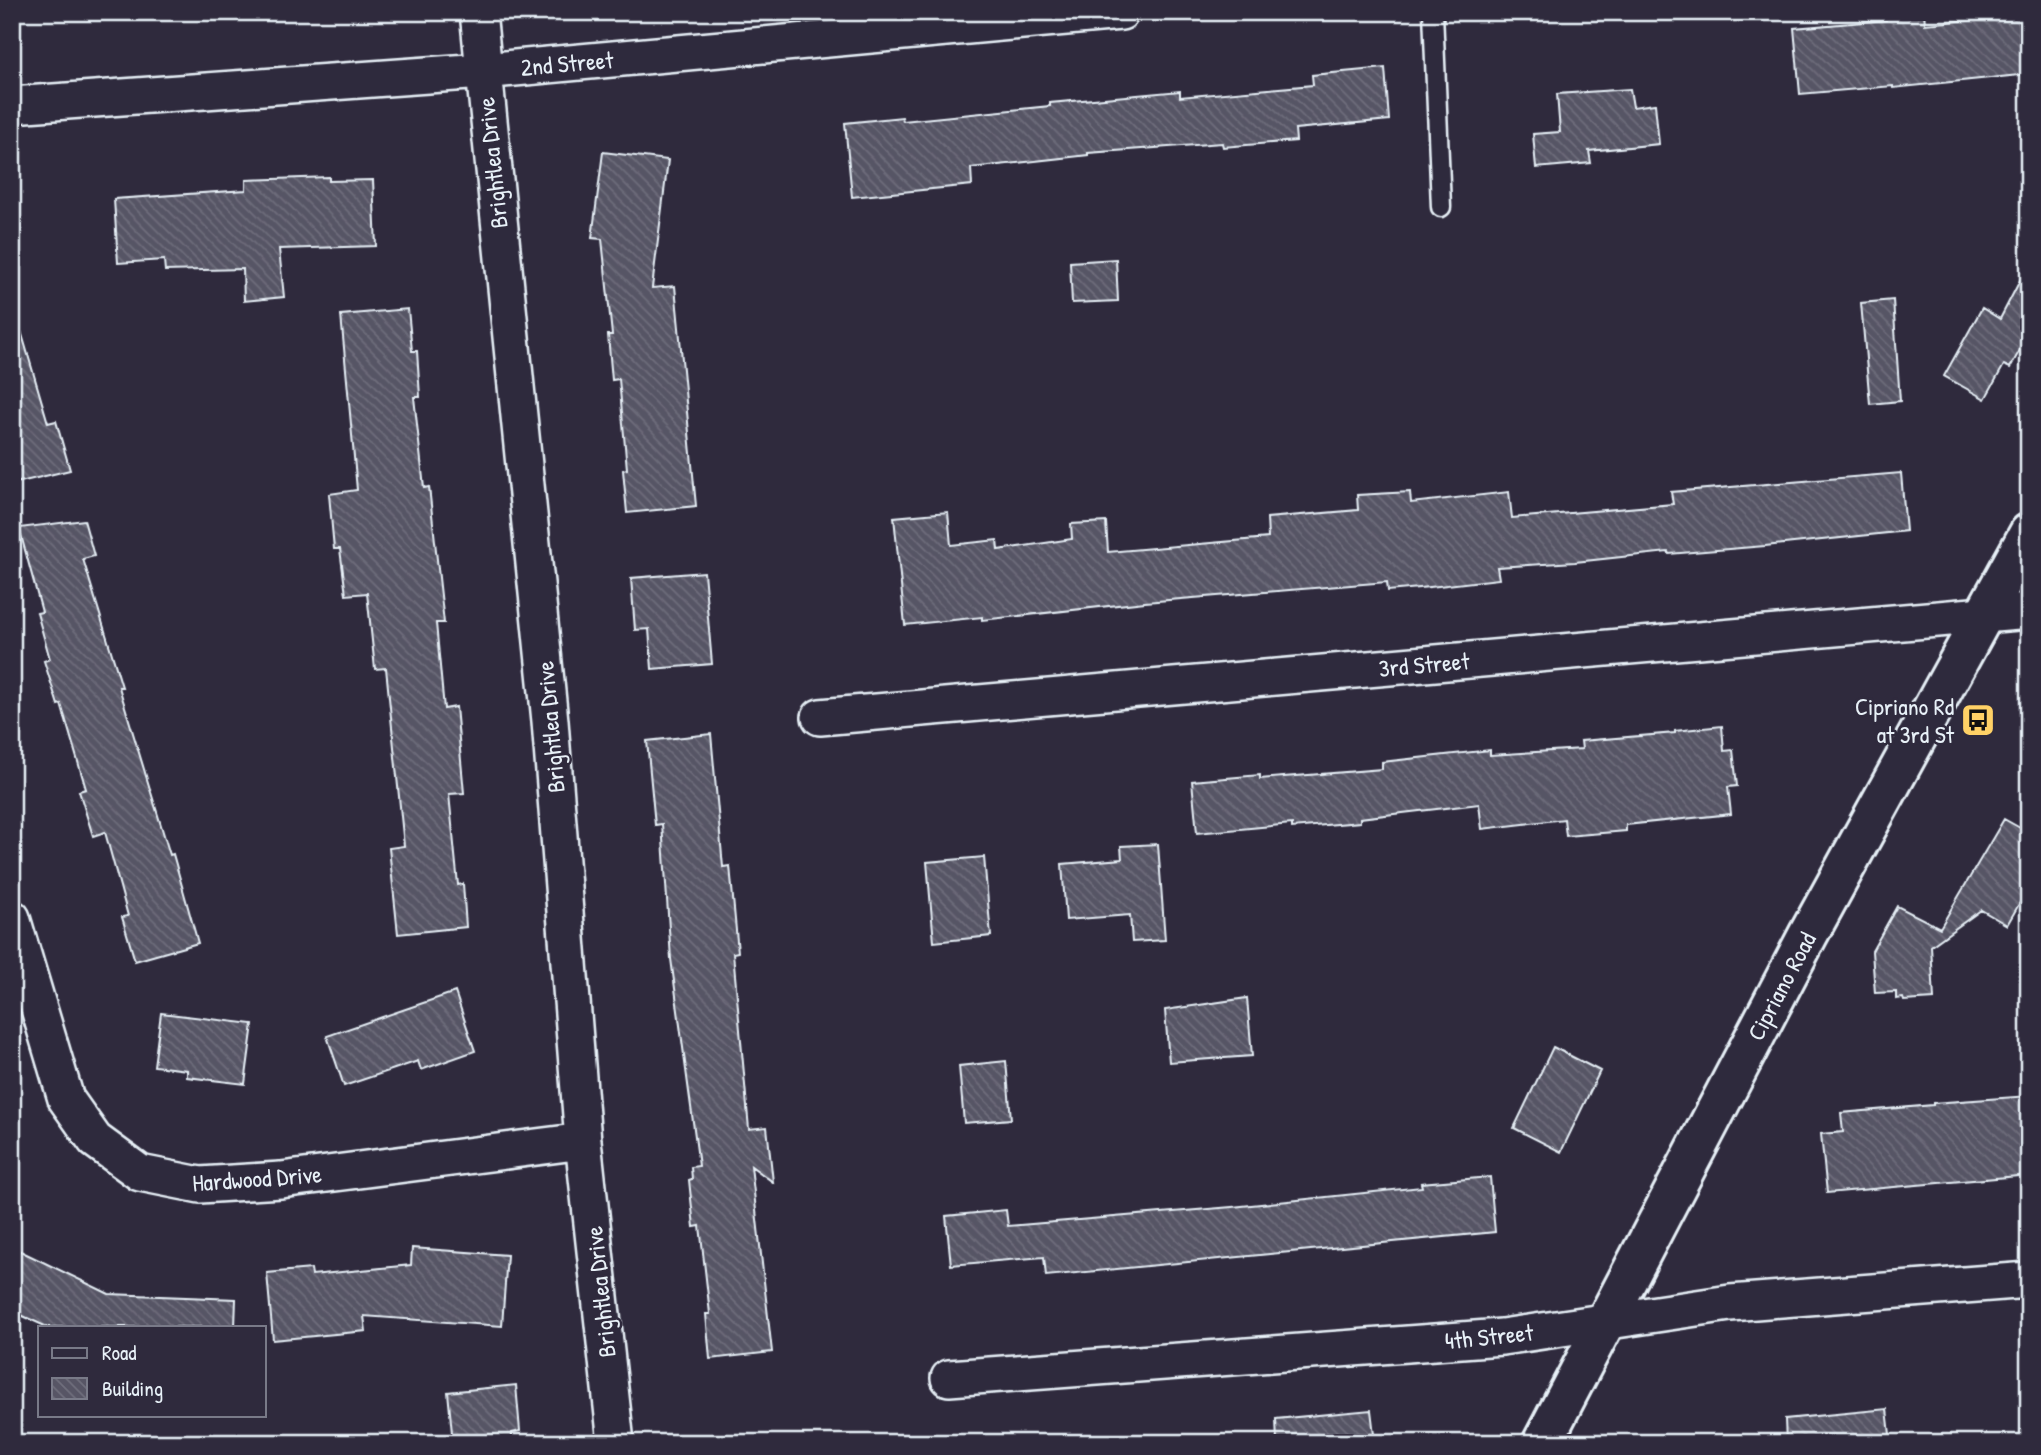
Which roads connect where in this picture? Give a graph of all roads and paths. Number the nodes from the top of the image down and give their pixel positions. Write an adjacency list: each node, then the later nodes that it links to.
1 (478, 12): 4 (street, Brightlea Drive)
2 (1121, 12): 4 (street, 2nd Street)
3 (1433, 12): 6 (lane)
4 (483, 71): 5 (street, 2nd Street); 12 (street, Brightlea Drive)
5 (12, 105)
6 (1441, 207)
7 (2029, 533): 9 (street, Cipriano Road)
8 (2029, 611): 9 (street, 3rd Street)
9 (1983, 615): 10 (street, 3rd Street); 14 (street, Cipriano Road)
10 (820, 717)
11 (12, 918): 12 (street, Hardwood Drive)
12 (583, 1141): 16 (street, Brightlea Drive)
13 (2029, 1280): 14 (street, 4th Street)
14 (1605, 1320): 15 (street, 4th Street); 17 (street, Cipriano Road)
15 (948, 1378)
16 (616, 1443)
17 (1542, 1443)

